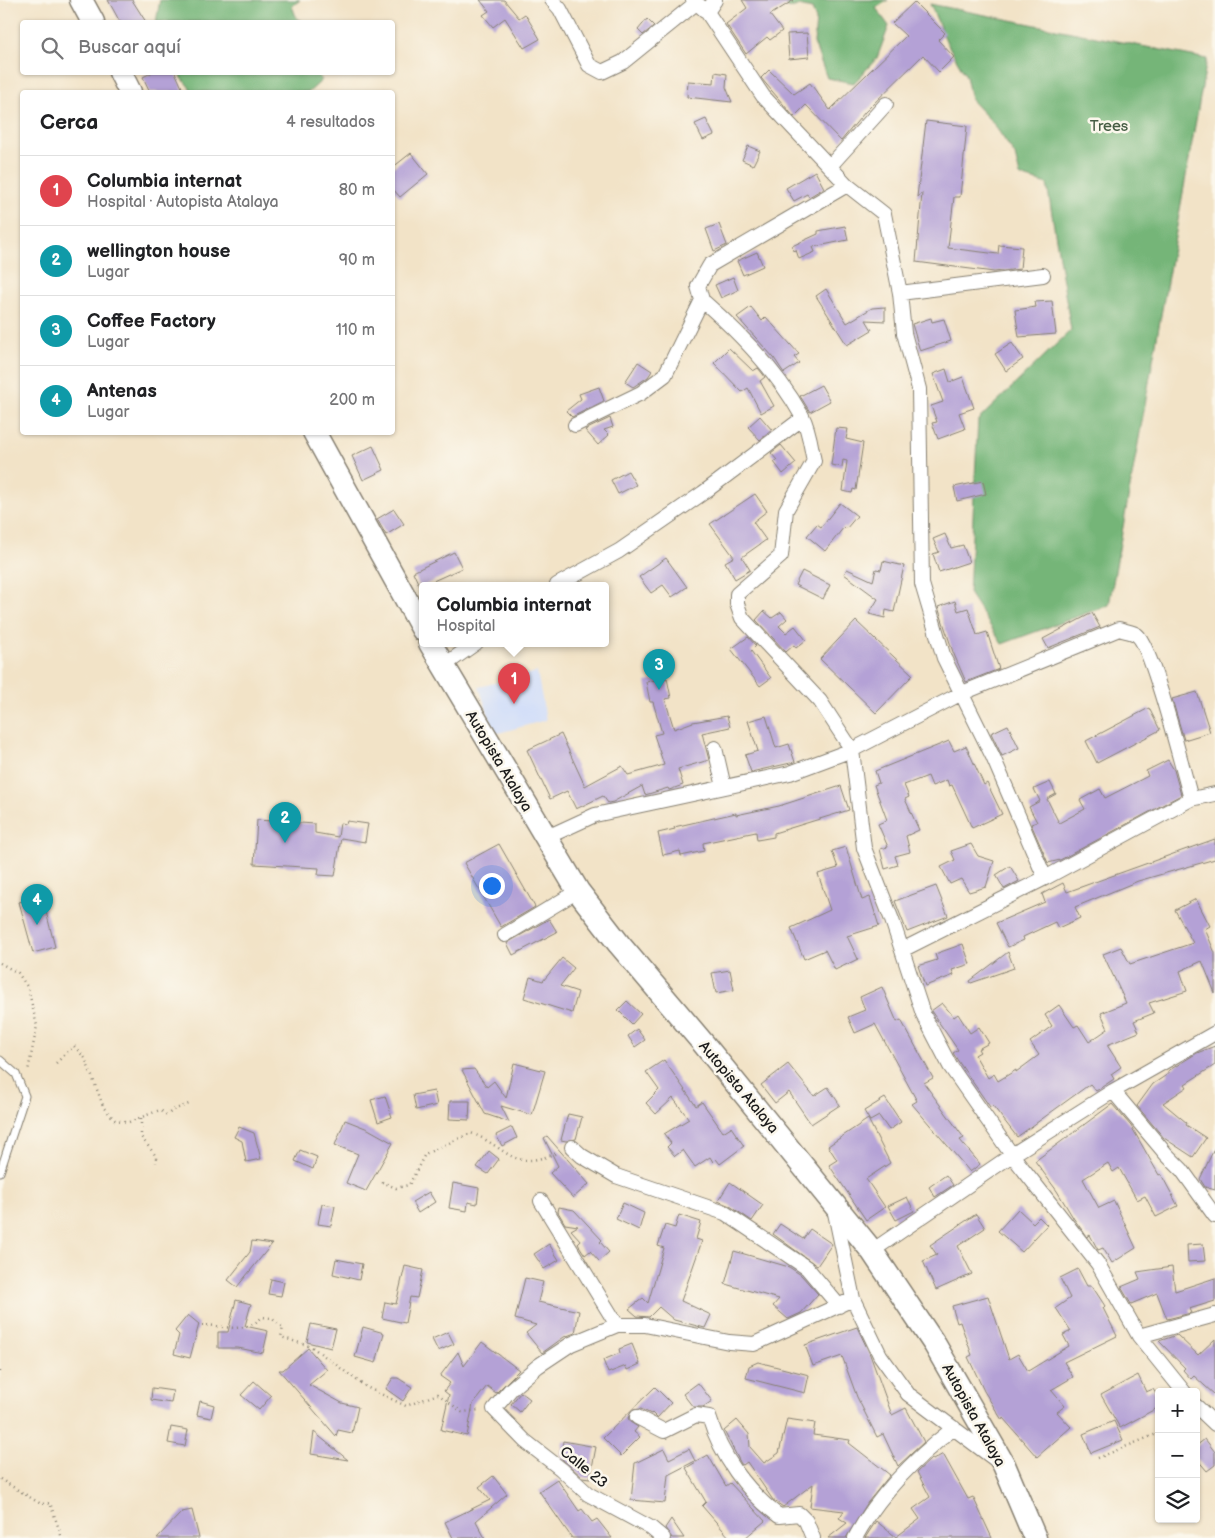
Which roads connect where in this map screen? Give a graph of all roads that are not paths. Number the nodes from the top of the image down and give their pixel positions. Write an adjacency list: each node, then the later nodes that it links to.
1 (81, 0): 4 (main road)
2 (552, 0): 3 (street)
3 (703, 4): 8 (street)
4 (92, 20)
5 (122, 75): 6 (main road)
6 (129, 90)
7 (886, 104): 8 (street)
8 (830, 166): 9 (street)
9 (847, 185): 11 (street); 12 (street)
10 (1042, 275): 11 (street)
11 (900, 293): 21 (street)
12 (702, 300): 13 (street); 14 (street)
13 (803, 418): 16 (street); 23 (street)
14 (575, 425)
15 (316, 435): 17 (main road)
16 (562, 582)
17 (419, 623)
18 (432, 647): 20 (main road, Autopista Atalaya)
19 (470, 647): 20 (street)
20 (443, 666): 27 (main road, Autopista Atalaya)
21 (960, 694): 23 (street); 26 (street); 28 (street)
22 (715, 748): 24 (street)
23 (852, 750): 24 (street); 31 (street)
24 (724, 787): 27 (street)
25 (1215, 794): 26 (street)
26 (1191, 800): 28 (street)
27 (545, 838): 29 (main road, Autopista Atalaya)
28 (1045, 878): 31 (street)
29 (578, 891): 30 (street); 38 (main road, Autopista Atalaya)
30 (505, 934)
31 (902, 950): 36 (street)
32 (1215, 1033): 34 (street)
33 (0, 1060): 37 (lane)
34 (1113, 1091): 36 (street); 40 (street)
35 (572, 1146): 43 (street)
36 (1012, 1155): 41 (street); 46 (street)
37 (0, 1172)
38 (832, 1200): 41 (main road, Autopista Atalaya); 42 (street)
39 (541, 1201): 45 (street)
40 (1215, 1216)
41 (872, 1251): 52 (main road, Autopista Atalaya)
42 (853, 1299): 43 (street); 51 (street)
43 (839, 1306): 45 (street)
44 (1215, 1315): 46 (street)
45 (617, 1325): 53 (street, Calle 23)
46 (1139, 1336): 47 (street)
47 (1181, 1388)
48 (1200, 1410): 50 (street)
49 (637, 1417): 54 (street)
50 (1215, 1424)
51 (954, 1428): 52 (street); 55 (street)
52 (1004, 1465): 56 (main road, Autopista Atalaya)
53 (663, 1538)
54 (813, 1538)
55 (855, 1538)
56 (1035, 1538)

